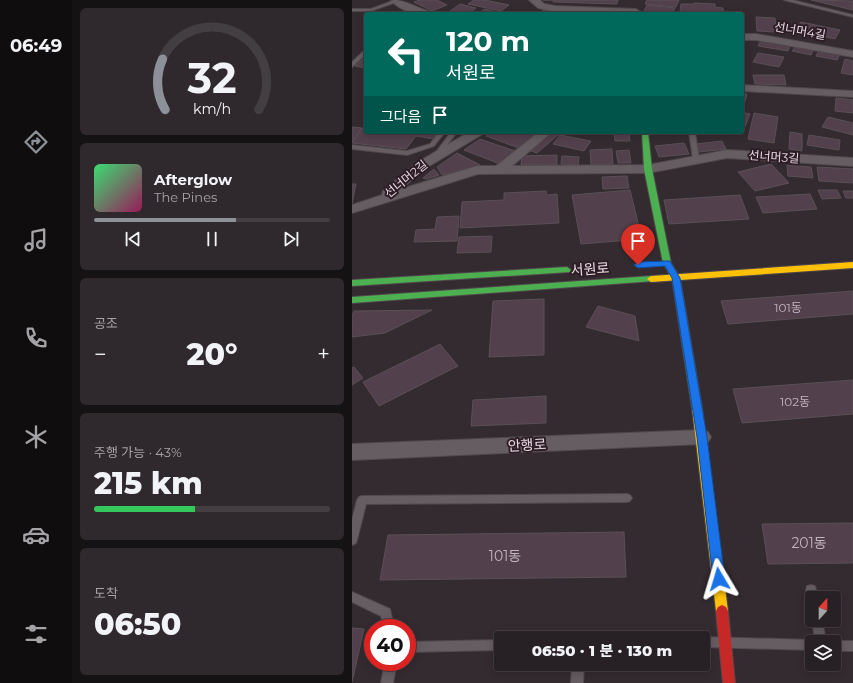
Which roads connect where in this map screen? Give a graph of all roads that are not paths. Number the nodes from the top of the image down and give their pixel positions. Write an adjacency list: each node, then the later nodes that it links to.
1 (534, 0): 8 (street)
2 (637, 0): 9 (street)
3 (786, 0): 10 (lane)
4 (396, 1): 6 (lane); 7 (street)
5 (352, 10): 6 (lane)
6 (370, 12)
7 (420, 12)
8 (610, 12)
9 (637, 12)
10 (853, 16)
11 (744, 37): 13 (street, 선너머4길)
12 (364, 52): 14 (lane)
13 (853, 54)
14 (352, 65)
15 (744, 88): 16 (street)
16 (853, 94)
17 (441, 134): 23 (lane)
18 (452, 134): 24 (lane)
19 (474, 134): 24 (street, 선너머2길)
20 (544, 134): 28 (street)
21 (645, 134): 27 (street)
22 (692, 134): 25 (lane)
23 (352, 148)
24 (435, 157): 29 (street, 선너머2길)
25 (696, 159): 26 (street, 선너머3길); 27 (street, 선너머3길)
26 (853, 162)
27 (648, 169): 28 (street, 선너머3길); 33 (street)
28 (499, 170): 29 (street, 선너머3길)
29 (384, 198): 30 (street, 선너머2길)
30 (352, 209)
31 (853, 265): 33 (street, 서원로)
32 (574, 269): 34 (street, 서원로)
33 (676, 278): 35 (street, 서원로); 36 (street)
34 (352, 283)
35 (352, 300)
36 (702, 437): 37 (street, 안행로); 43 (street)
37 (352, 452)
38 (627, 498): 39 (lane)
39 (352, 540)
40 (352, 597): 41 (lane)
41 (387, 619)
42 (710, 642): 43 (lane)
43 (726, 642): 45 (lane); 53 (street)
44 (494, 645): 48 (lane)
45 (805, 645)
46 (841, 646): 47 (lane)
47 (853, 646)
48 (416, 647)
49 (389, 671): 51 (lane)
50 (578, 671): 52 (lane)
51 (386, 683)
52 (577, 683)
53 (729, 683)

